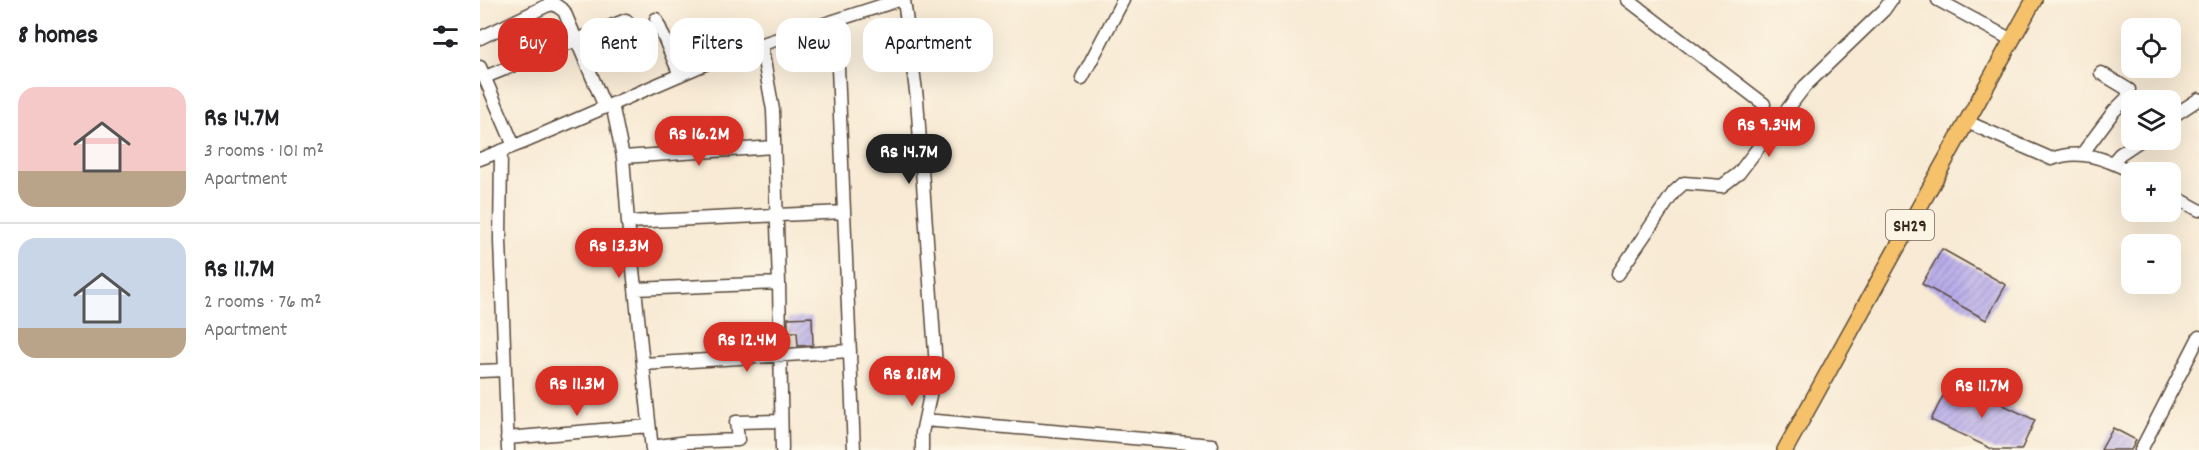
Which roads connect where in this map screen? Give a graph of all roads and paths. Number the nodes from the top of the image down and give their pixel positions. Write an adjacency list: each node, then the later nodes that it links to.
1 (899, 0): 8 (street)
2 (904, 0): 49 (street)
3 (1123, 0): 20 (street)
4 (1628, 0): 22 (street)
5 (1891, 0): 40 (street)
6 (1938, 0): 13 (street)
7 (2034, 0): 13 (main road, SH29)
8 (845, 18)
9 (658, 23): 19 (street)
10 (480, 38): 12 (street)
11 (580, 38): 12 (street)
12 (576, 40): 15 (street); 23 (street)
13 (2012, 40): 25 (main road, SH29)
14 (764, 60): 27 (street)
15 (482, 68): 26 (street)
16 (687, 72): 19 (street)
17 (838, 72): 37 (street)
18 (2101, 74): 30 (street)
19 (680, 75): 23 (street)
20 (1082, 78)
21 (2199, 99): 24 (street)
22 (1764, 104)
23 (608, 106): 26 (street); 31 (street)
24 (2181, 111)
25 (1966, 122): 30 (street); 58 (main road, SH29)
26 (514, 146): 29 (street)
27 (774, 147): 31 (street); 38 (street)
28 (2126, 150): 33 (street)
29 (501, 151): 32 (street); 47 (street)
30 (2082, 154): 33 (street)
31 (622, 157): 39 (street)
32 (480, 159)
33 (2113, 162): 34 (street)
34 (2121, 166)
35 (2181, 200): 36 (street)
36 (2199, 210)
37 (844, 212): 38 (street); 44 (street)
38 (777, 215): 39 (street); 41 (street)
39 (628, 222): 42 (street)
40 (1618, 274)
41 (779, 283): 42 (street); 45 (street)
42 (636, 289): 46 (street)
43 (2199, 337): 59 (street)
44 (850, 351): 45 (street); 56 (street)
45 (780, 356): 46 (street); 50 (street)
46 (643, 364): 51 (street)
47 (505, 370): 48 (street); 52 (street)
48 (480, 371)
49 (925, 420): 53 (street); 57 (street)
50 (781, 421): 54 (street); 55 (street)
51 (650, 426): 52 (street); 54 (street)
52 (507, 444)
53 (1212, 445)
54 (652, 449)
55 (782, 450)
56 (854, 450)
57 (922, 450)
58 (1785, 450)
59 (2141, 450)

